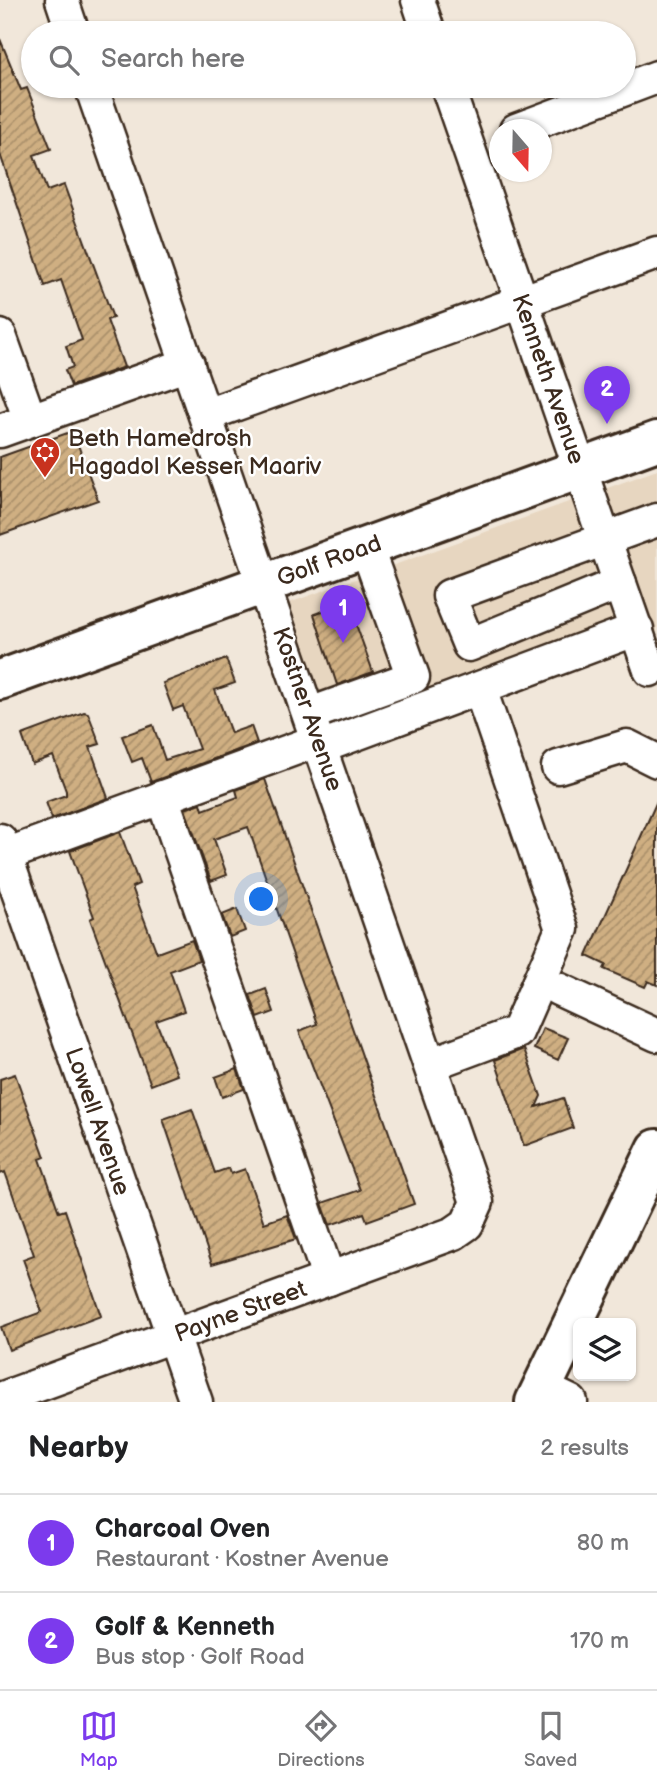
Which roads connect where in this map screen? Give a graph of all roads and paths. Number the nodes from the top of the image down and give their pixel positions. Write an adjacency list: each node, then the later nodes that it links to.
1 (62, 0): 3 (street)
2 (418, 0): 4 (street)
3 (69, 21)
4 (425, 21)
5 (657, 78): 6 (street)
6 (636, 86)
7 (95, 98): 16 (street, Kostner Avenue)
8 (451, 98): 12 (street, Kenneth Avenue)
9 (603, 98): 10 (street)
10 (546, 119)
11 (489, 140): 12 (street)
12 (469, 147): 14 (street, Kenneth Avenue)
13 (657, 253): 14 (street)
14 (523, 303): 17 (street); 21 (street, Kenneth Avenue)
15 (0, 336): 18 (street)
16 (188, 364): 17 (street, Kostner Avenue); 18 (street)
17 (206, 415): 26 (street, Kostner Avenue)
18 (30, 420): 19 (street)
19 (0, 431)
20 (657, 441): 21 (main road, Golf Road)
21 (581, 468): 23 (street, Kenneth Avenue); 24 (main road, Golf Road)
22 (657, 520): 23 (street)
23 (605, 538): 25 (street, Kenneth Avenue); 25 (street)
24 (366, 546): 26 (main road, Golf Road); 31 (street)
25 (620, 583): 27 (street, Kenneth Avenue)
26 (265, 584): 29 (main road, Golf Road); 31 (street, Kostner Avenue)
27 (641, 615): 28 (street, Kenneth Avenue); 30 (street)
28 (650, 670)
29 (0, 680)
30 (480, 688): 31 (street); 38 (street)
31 (317, 734): 34 (street); 38 (street, Kostner Avenue)
32 (657, 761): 33 (street)
33 (558, 767)
34 (162, 797): 35 (street); 41 (street)
35 (2, 851): 42 (street, Lowell Avenue)
36 (558, 989): 37 (street)
37 (657, 1035)
38 (430, 1063): 40 (street, Kostner Avenue)
39 (657, 1149): 43 (main road)
40 (474, 1215): 41 (street, Payne Street)
41 (329, 1279): 42 (street, Payne Street)
42 (173, 1336): 44 (street, Payne Street); 45 (street, Lowell Avenue)
43 (549, 1397)
44 (7, 1399)
45 (196, 1402)

